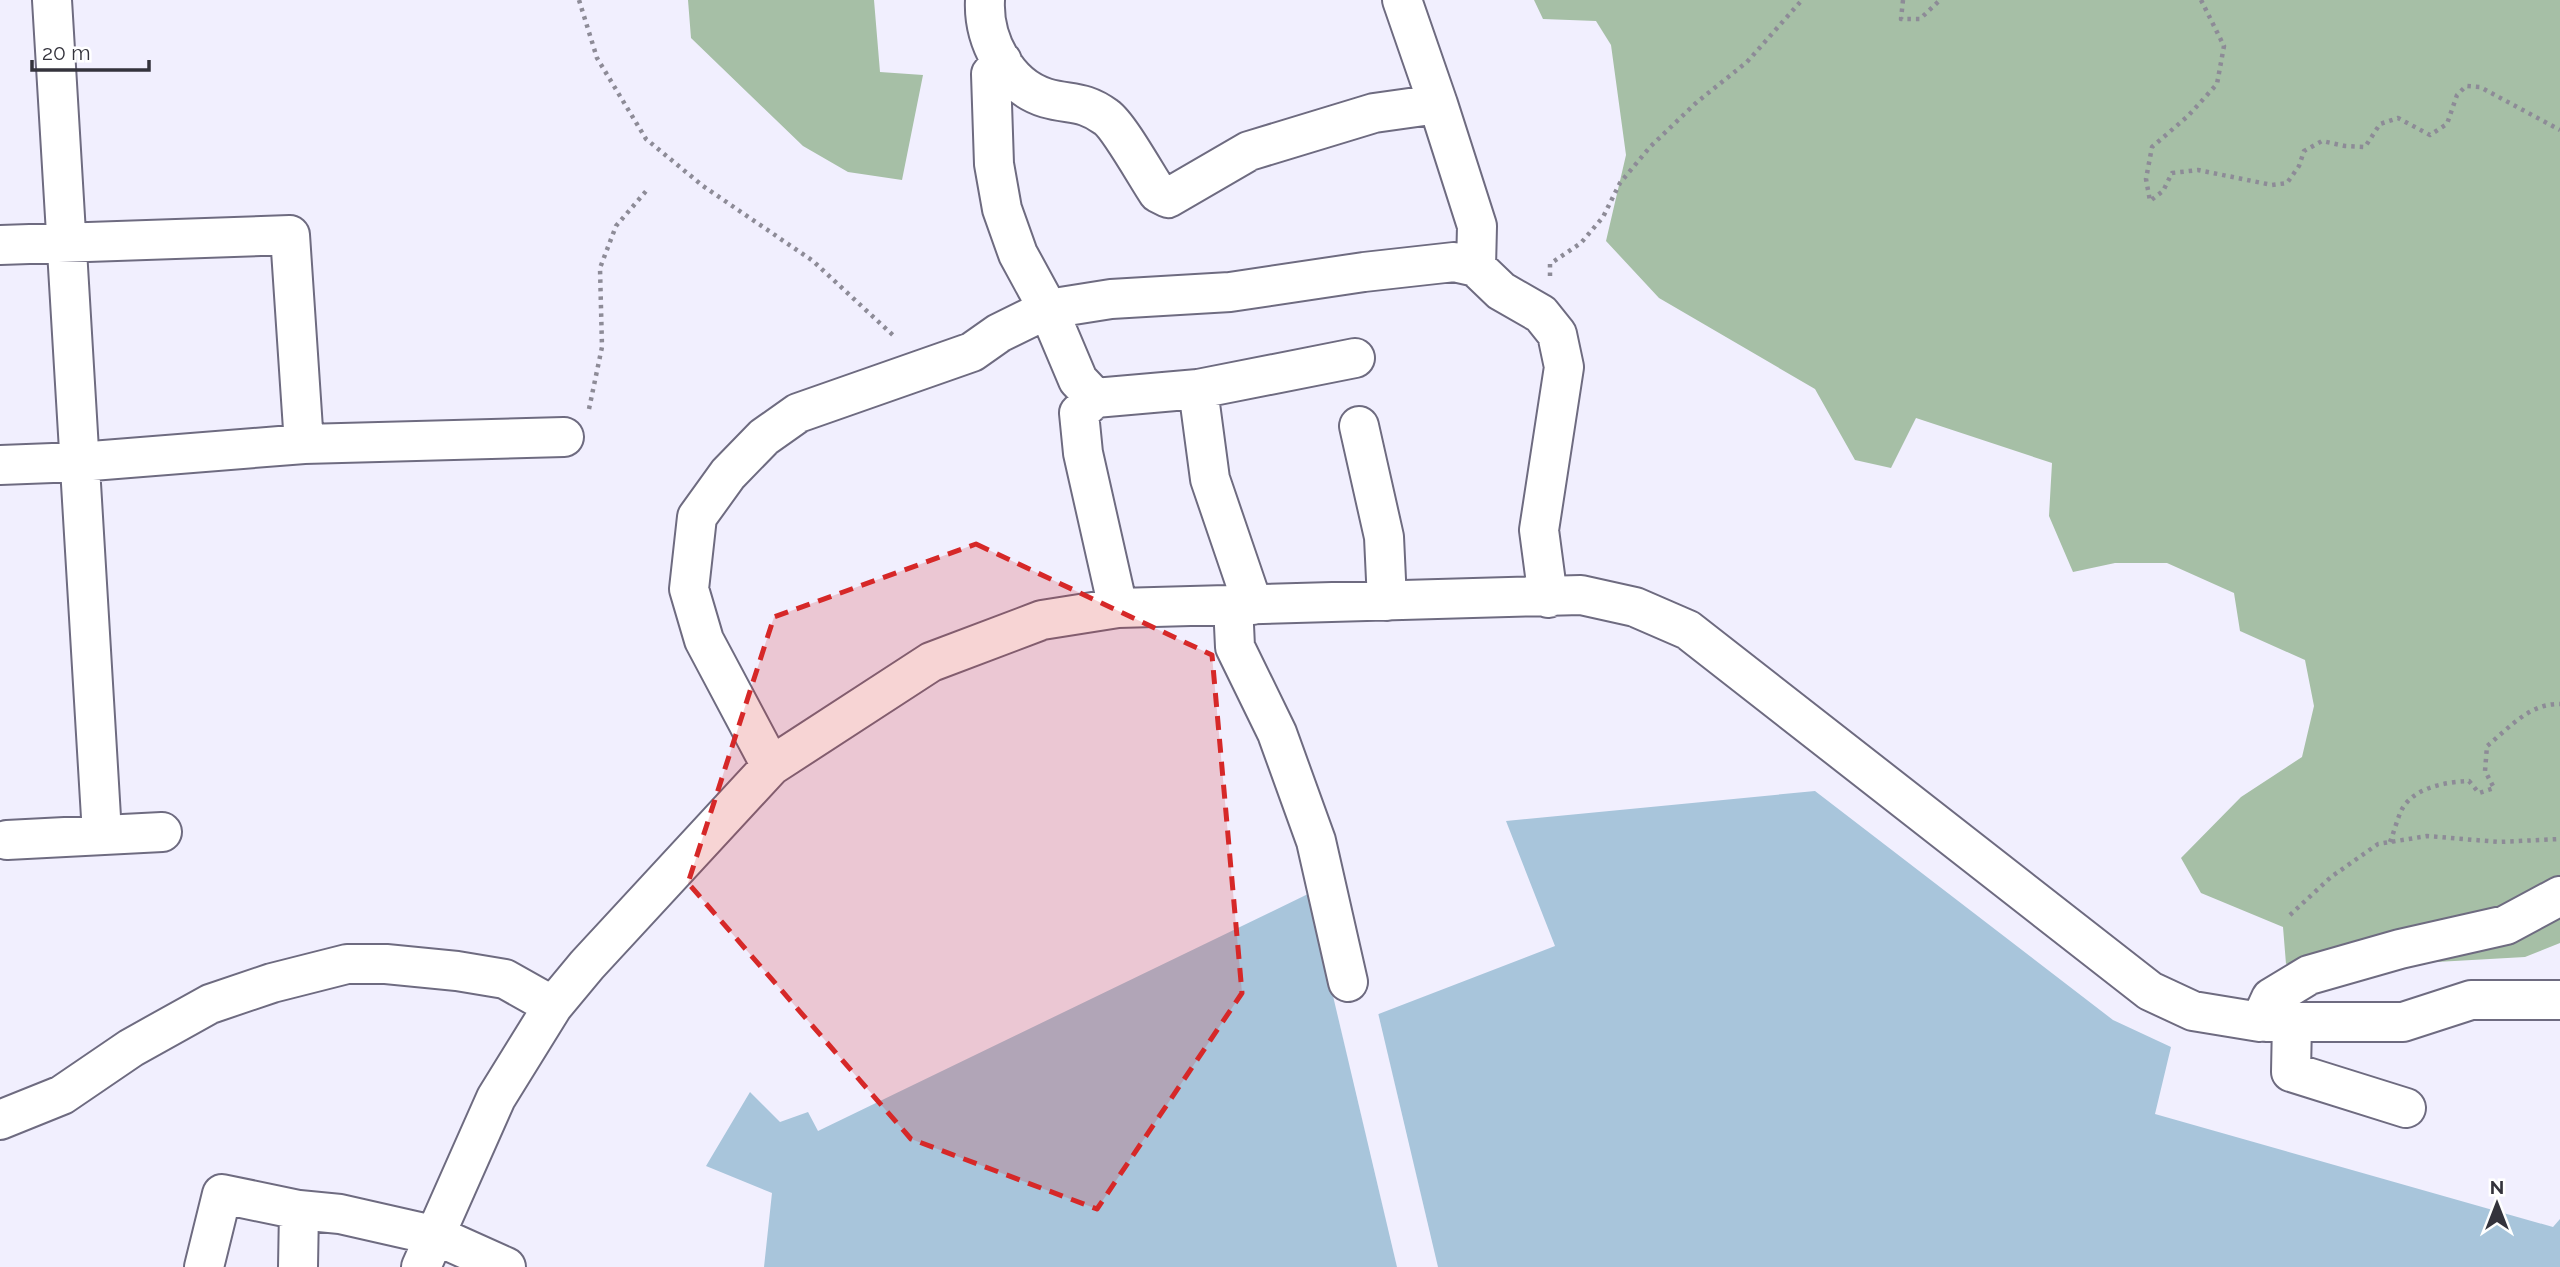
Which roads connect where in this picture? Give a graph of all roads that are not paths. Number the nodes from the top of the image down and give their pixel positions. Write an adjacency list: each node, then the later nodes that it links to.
1 (52, 0): 6 (street)
2 (985, 0): 4 (street)
3 (1402, 0): 5 (street)
4 (1002, 61): 5 (street); 9 (street)
5 (1437, 104): 8 (street)
6 (67, 242): 7 (street); 15 (street); 16 (street)
7 (0, 245)
8 (1476, 267): 9 (street); 18 (street)
9 (1048, 309): 12 (street); 22 (street)
10 (1355, 358): 11 (street)
11 (1198, 389): 12 (street); 20 (street)
12 (1094, 398): 21 (street)
13 (1359, 426): 19 (street)
14 (564, 437): 15 (street)
15 (304, 444): 16 (street)
16 (79, 462): 17 (street); 24 (street)
17 (0, 465)
18 (1548, 598): 19 (street); 30 (street)
19 (1387, 601): 20 (street)
20 (1243, 605): 21 (street); 27 (street)
21 (1118, 608): 22 (street)
22 (771, 766): 29 (street)
23 (163, 832): 24 (street)
24 (102, 834): 25 (street)
25 (7, 840)
26 (2560, 896): 30 (street)
27 (1348, 982)
28 (2560, 1000): 30 (street)
29 (553, 1006): 32 (street); 34 (street)
30 (2276, 1022): 31 (street)
31 (2406, 1108)
32 (1, 1123)
33 (299, 1210): 34 (street); 35 (street); 36 (street)
34 (429, 1251): 37 (street)
35 (204, 1267)
36 (298, 1267)
37 (506, 1267)

